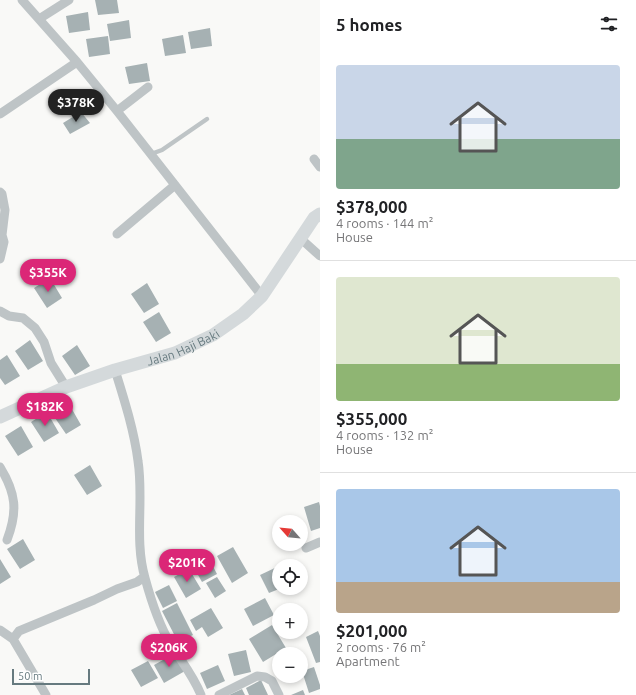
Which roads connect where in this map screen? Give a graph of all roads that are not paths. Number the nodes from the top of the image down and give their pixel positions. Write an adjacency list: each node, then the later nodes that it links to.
1 (22, 0): 3 (street)
2 (69, 0): 3 (street)
3 (39, 19): 4 (street)
4 (77, 62): 6 (street); 7 (street)
5 (148, 87): 6 (street)
6 (117, 110): 9 (street)
7 (0, 114)
8 (207, 119): 9 (lane)
9 (150, 154): 12 (street)
10 (314, 158): 11 (street)
11 (320, 167)
12 (175, 185): 15 (street); 19 (street)
13 (0, 192): 18 (street)
14 (320, 214): 16 (street, Jalan Haji Baki)
15 (117, 234)
16 (300, 238): 17 (street); 19 (street, Jalan Haji Baki)
17 (320, 256)
18 (0, 259)
19 (262, 296): 21 (street, Jalan Haji Baki)
20 (0, 311): 22 (street)
21 (115, 370): 22 (street, Jalan Haji Baki); 28 (street)
22 (66, 386): 23 (street, Jalan Haji Baki)
23 (0, 417)
24 (0, 467): 25 (street)
25 (7, 540)
26 (320, 542): 27 (street)
27 (308, 547)
28 (144, 576): 30 (street); 32 (street)
29 (0, 630): 30 (street)
30 (13, 639): 31 (street)
31 (46, 695)
32 (201, 695)
33 (219, 695): 34 (street)
34 (279, 695)

